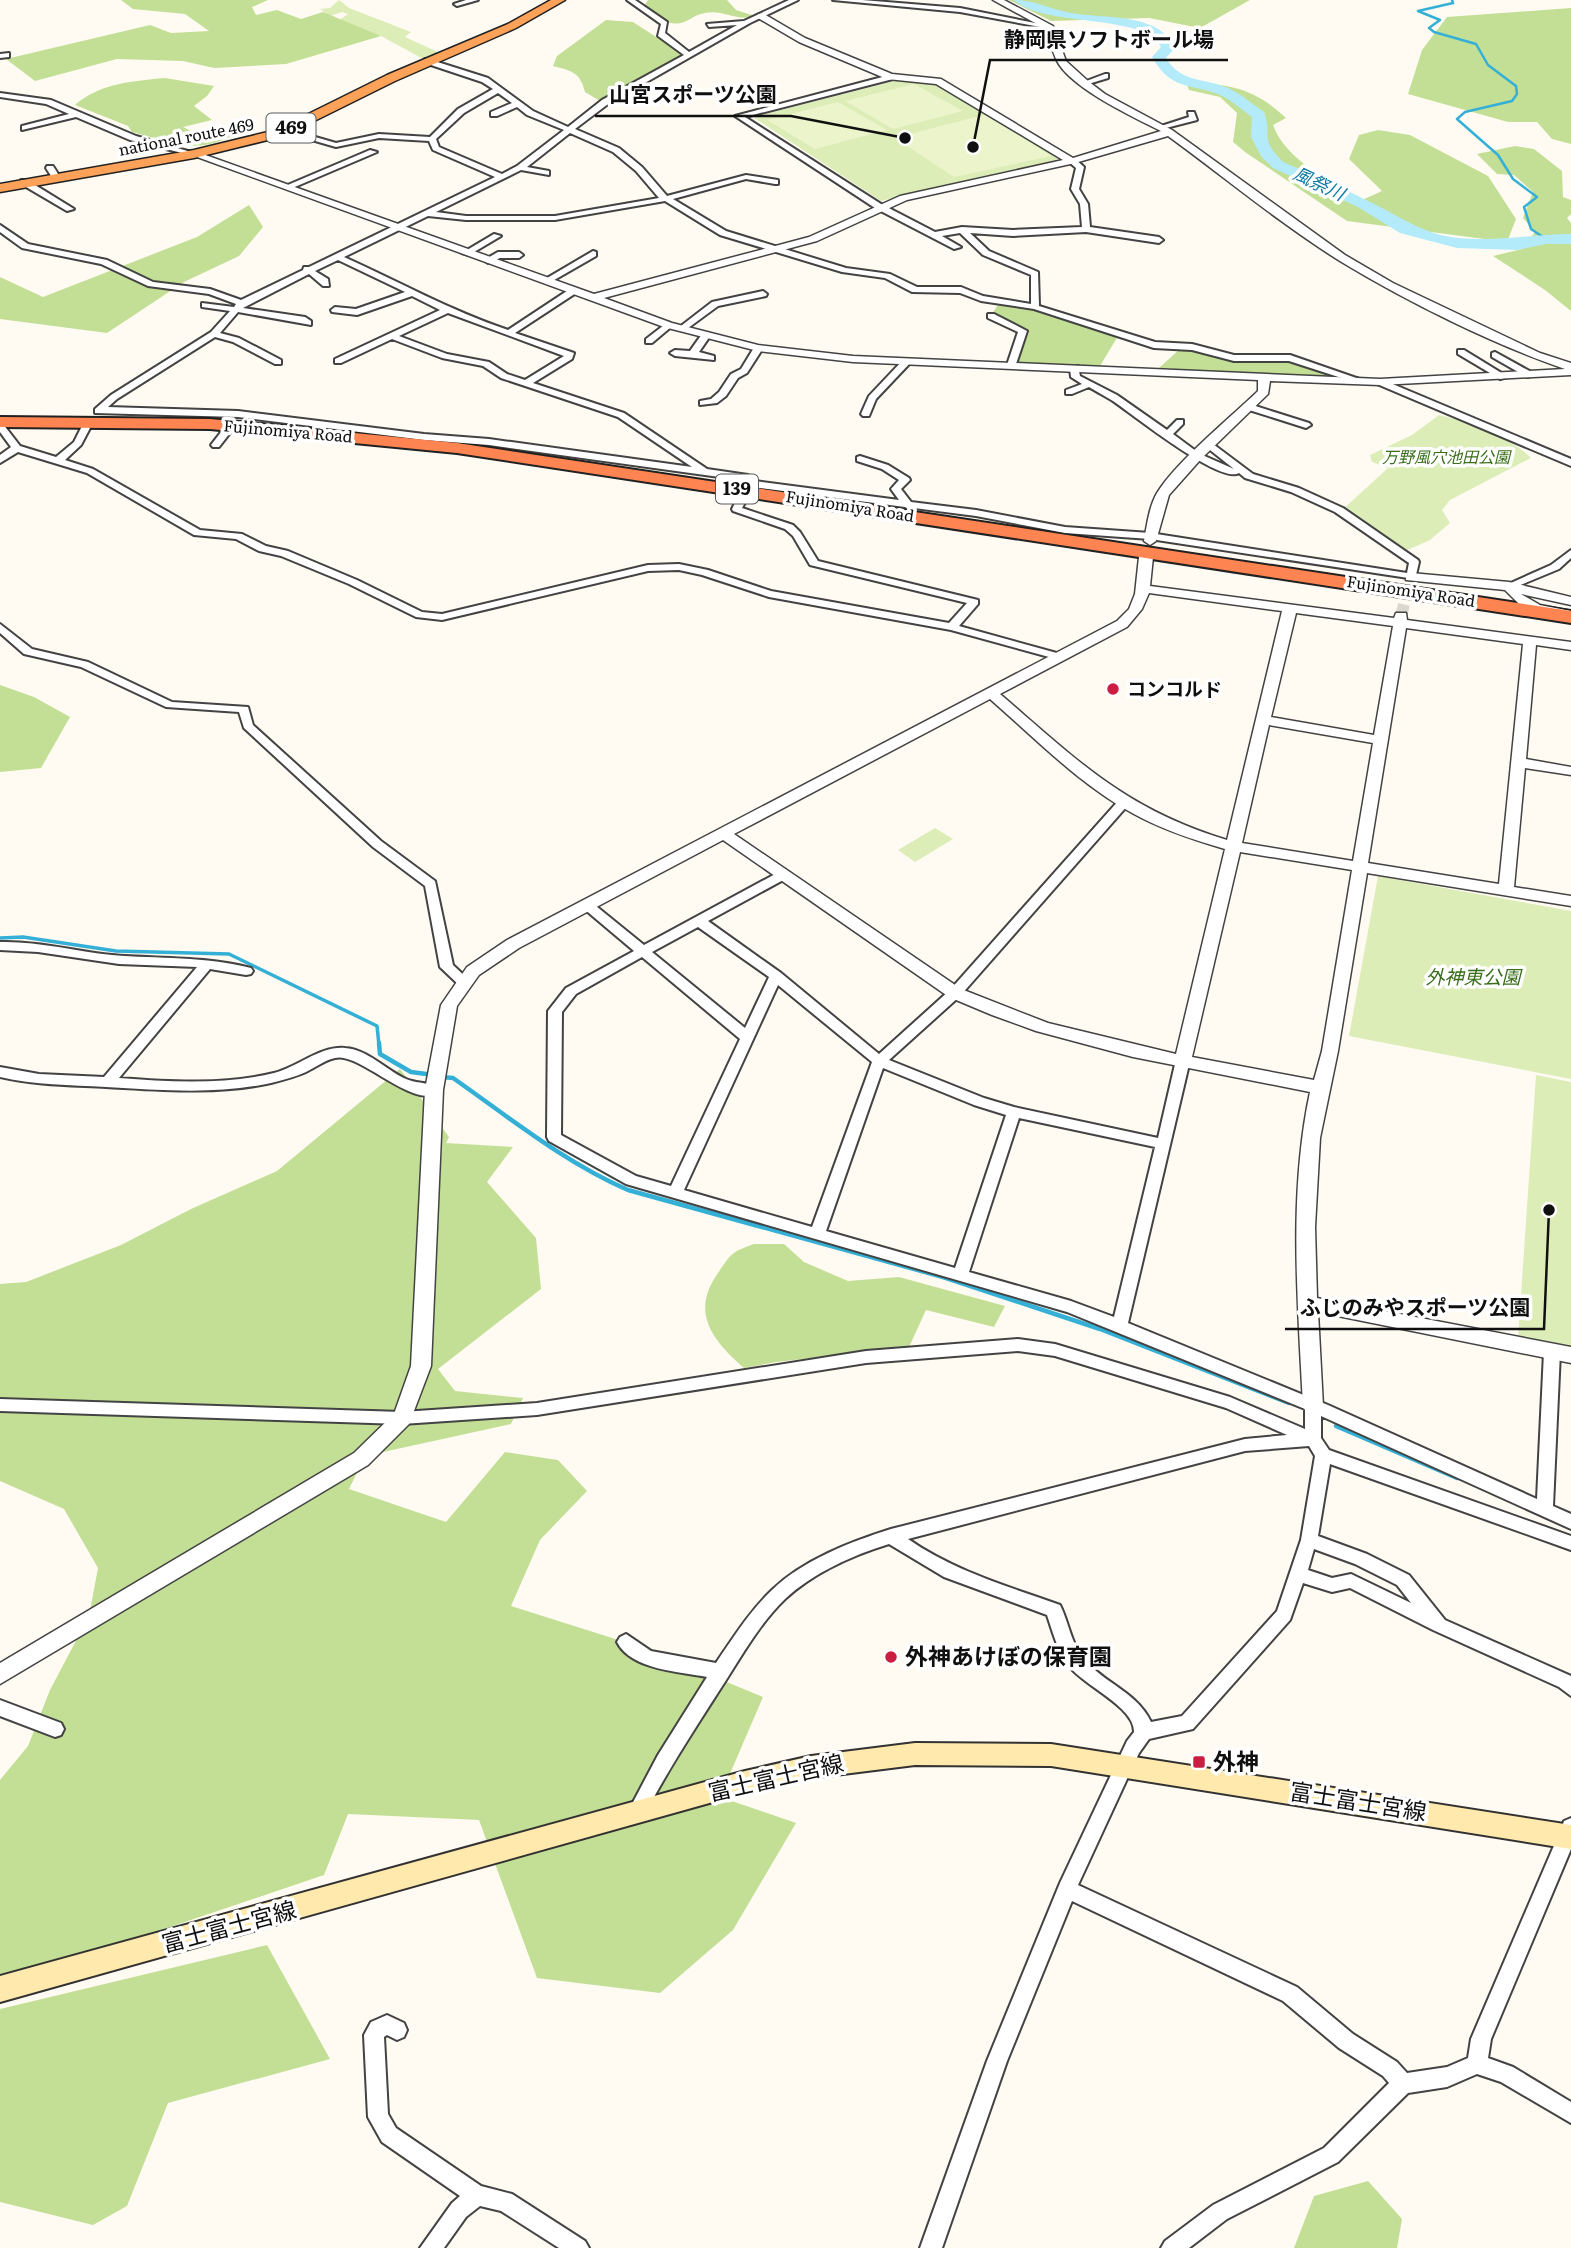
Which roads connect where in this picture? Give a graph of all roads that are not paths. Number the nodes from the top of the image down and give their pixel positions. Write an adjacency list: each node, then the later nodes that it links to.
1 (475, 0): 8 (street)
2 (539, 0): 7 (street)
3 (630, 0): 13 (street)
4 (795, 0): 9 (street)
5 (836, 0): 12 (street)
6 (997, 0): 12 (street)
7 (558, 1): 14 (highway, national route 469 / 469)
8 (457, 4)
9 (761, 16): 10 (street); 16 (street)
10 (748, 22): 11 (street); 13 (street)
11 (709, 25)
12 (1046, 26): 17 (street)
13 (689, 55): 25 (street)
14 (428, 61): 18 (street); 27 (highway, national route 469 / 469)
15 (1105, 76): 17 (street)
16 (890, 77): 31 (street); 40 (street)
17 (1085, 83): 26 (street)
18 (499, 89): 20 (street); 28 (street)
19 (0, 94): 21 (street)
20 (517, 104): 22 (street); 25 (street)
21 (76, 114): 24 (street); 30 (street)
22 (494, 114)
23 (1191, 114): 26 (street)
24 (25, 128)
25 (567, 129): 32 (street); 39 (street)
26 (1166, 129): 31 (street); 90 (street)
27 (287, 130): 28 (street); 30 (highway, national route 469 / 469)
28 (432, 139): 34 (street)
29 (373, 152): 37 (street)
30 (194, 154): 35 (highway, national route 469 / 469); 37 (street)
31 (1072, 161): 40 (street); 45 (street)
32 (521, 168): 33 (street); 34 (street)
33 (546, 173)
34 (502, 177): 42 (street)
35 (24, 182): 38 (highway, national route 469 / 469); 41 (street)
36 (775, 182): 39 (street)
37 (287, 187): 44 (street)
38 (0, 188)
39 (665, 199): 42 (street); 51 (street)
40 (878, 206): 47 (street); 51 (street)
41 (70, 209)
42 (429, 214): 44 (street)
43 (0, 228): 65 (street)
44 (398, 228): 52 (street); 55 (street)
45 (1086, 229): 46 (street); 49 (street)
46 (962, 230): 47 (street); 66 (street)
47 (934, 235): 50 (street)
48 (497, 236): 52 (street)
49 (1159, 240)
50 (957, 247)
51 (776, 249): 63 (street); 66 (street)
52 (466, 253): 56 (street)
53 (593, 254): 58 (street)
54 (519, 255): 56 (street)
55 (336, 256): 57 (street); 61 (street)
56 (488, 260): 58 (street)
57 (307, 269): 59 (street); 65 (street)
58 (546, 281): 60 (street)
59 (326, 284)
60 (573, 291): 63 (street); 73 (street)
61 (415, 292): 67 (street); 68 (street)
62 (763, 294): 72 (street)
63 (593, 298): 71 (street)
64 (205, 305): 65 (street)
65 (240, 306): 70 (street); 74 (street)
66 (1035, 307): 94 (street)
67 (335, 310)
68 (447, 310): 73 (street); 75 (street)
69 (991, 316): 87 (street)
70 (307, 323)
71 (668, 325): 72 (street); 77 (street)
72 (681, 329): 76 (street)
73 (511, 332): 96 (street)
74 (214, 334): 86 (street); 118 (street)
75 (391, 336): 84 (street); 96 (street)
76 (705, 336): 78 (street); 81 (street)
77 (649, 341)
78 (758, 348): 85 (street); 101 (street)
79 (1461, 352): 93 (street)
80 (675, 353): 81 (street)
81 (693, 354): 83 (street)
82 (1495, 355): 91 (street)
83 (711, 358)
84 (338, 361)
85 (907, 361): 87 (street); 103 (street)
86 (278, 362)
87 (1012, 365): 89 (street)
88 (1356, 366): 94 (street)
89 (1075, 368): 92 (street); 98 (street)
90 (1571, 370): 91 (street)
91 (1530, 375): 93 (street)
92 (1264, 377): 94 (street); 102 (street)
93 (1503, 377): 95 (street)
94 (1358, 380): 95 (street)
95 (1380, 382): 117 (street)
96 (526, 383): 100 (street)
97 (572, 383): 100 (street)
98 (1089, 384): 99 (street); 109 (street)
99 (1069, 392)
100 (556, 394): 118 (street)
101 (704, 403)
102 (1249, 407): 106 (street); 111 (street)
103 (866, 414)
104 (1180, 422): 109 (street)
105 (0, 424): 112 (street); 127 (highway, Fujinomiya Road / 139)
106 (1306, 425)
107 (85, 428): 114 (street)
108 (228, 429): 110 (street)
109 (1169, 433): 113 (street)
110 (216, 445)
111 (1210, 446): 113 (street); 121 (street)
112 (17, 448): 114 (street); 116 (street)
113 (1197, 456): 121 (street); 122 (street)
114 (60, 459): 132 (street)
115 (860, 459): 120 (street)
116 (0, 460)
117 (1571, 463)
118 (704, 471): 120 (street)
119 (743, 497): 132 (street)
120 (910, 507): 122 (street)
121 (1352, 520): 124 (street)
122 (1149, 545): 124 (street); 126 (street)
123 (1571, 553): 125 (street)
124 (1411, 577): 125 (street)
125 (1509, 586): 127 (highway); 128 (street)
126 (1145, 589): 129 (street); 135 (street)
127 (1469, 600): 128 (highway, Fujinomiya Road / 139)
128 (1571, 607)
129 (1290, 608): 130 (street); 137 (street)
130 (1401, 619): 133 (street); 138 (street)
131 (0, 627): 155 (street)
132 (952, 627): 135 (street)
133 (1530, 640): 134 (street); 139 (street)
134 (1571, 646)
135 (1060, 657): 136 (street)
136 (991, 693): 141 (street); 142 (street)
137 (1263, 720): 138 (street); 143 (street)
138 (1381, 740): 144 (street)
139 (1518, 762): 140 (street); 146 (street)
140 (1571, 771)
141 (1124, 802): 143 (street); 156 (street)
142 (723, 834): 145 (street); 148 (street)
143 (1232, 846): 144 (street); 158 (street)
144 (1360, 867): 146 (street); 162 (street)
145 (783, 875): 149 (street); 156 (street)
146 (1506, 891): 147 (street)
147 (1571, 901)
148 (587, 905): 151 (street); 155 (street)
149 (699, 920): 151 (street); 154 (street)
150 (0, 946): 152 (street)
151 (643, 952): 157 (street); 166 (street)
152 (207, 964): 153 (street); 161 (street)
153 (246, 971)
154 (776, 976): 157 (street); 159 (street)
155 (464, 982): 163 (street)
156 (955, 993): 158 (street); 159 (street)
157 (748, 1038): 166 (street)
158 (1183, 1060): 162 (street); 165 (street)
159 (879, 1061): 164 (street); 167 (street)
160 (0, 1072): 161 (street)
161 (108, 1082): 163 (street)
162 (1318, 1087): 169 (street)
163 (434, 1090): 174 (street)
164 (1014, 1112): 165 (street); 168 (street)
165 (1164, 1144): 170 (street)
166 (675, 1193): 167 (street)
167 (817, 1234): 168 (street)
168 (960, 1275): 170 (street)
169 (1308, 1303): 171 (street); 173 (street)
170 (1120, 1325): 173 (street)
171 (1562, 1353): 177 (street)
172 (0, 1405): 174 (street)
173 (1313, 1406): 175 (street); 177 (street)
174 (402, 1418): 175 (street); 186 (street)
175 (1313, 1439): 176 (street); 179 (street)
176 (1323, 1455): 180 (street); 181 (street)
177 (1545, 1510): 178 (street)
178 (1571, 1522)
179 (891, 1536): 185 (street); 190 (street)
180 (1309, 1540): 182 (street); 183 (street)
181 (1571, 1543)
182 (1299, 1574): 183 (street); 190 (street)
183 (1440, 1625): 187 (street)
184 (626, 1643): 185 (street)
185 (721, 1672): 192 (street)
186 (0, 1674)
187 (1571, 1688)
188 (0, 1708): 189 (street)
189 (55, 1729)
190 (1143, 1732): 191 (street)
191 (1125, 1765): 192 (main road, 富士富士宮線); 193 (main road, 富士富士宮線); 194 (street)
192 (636, 1814): 195 (main road, 富士富士宮線)
193 (1569, 1833): 197 (street)
194 (1067, 1889): 198 (street); 203 (street)
195 (0, 1989)
196 (397, 2030): 200 (street)
197 (1477, 2064): 198 (street); 199 (street)
198 (1403, 2084): 204 (street)
199 (1571, 2113)
200 (477, 2195): 201 (street); 202 (street)
201 (431, 2248)
202 (578, 2248)
203 (931, 2248)
204 (1172, 2248)

